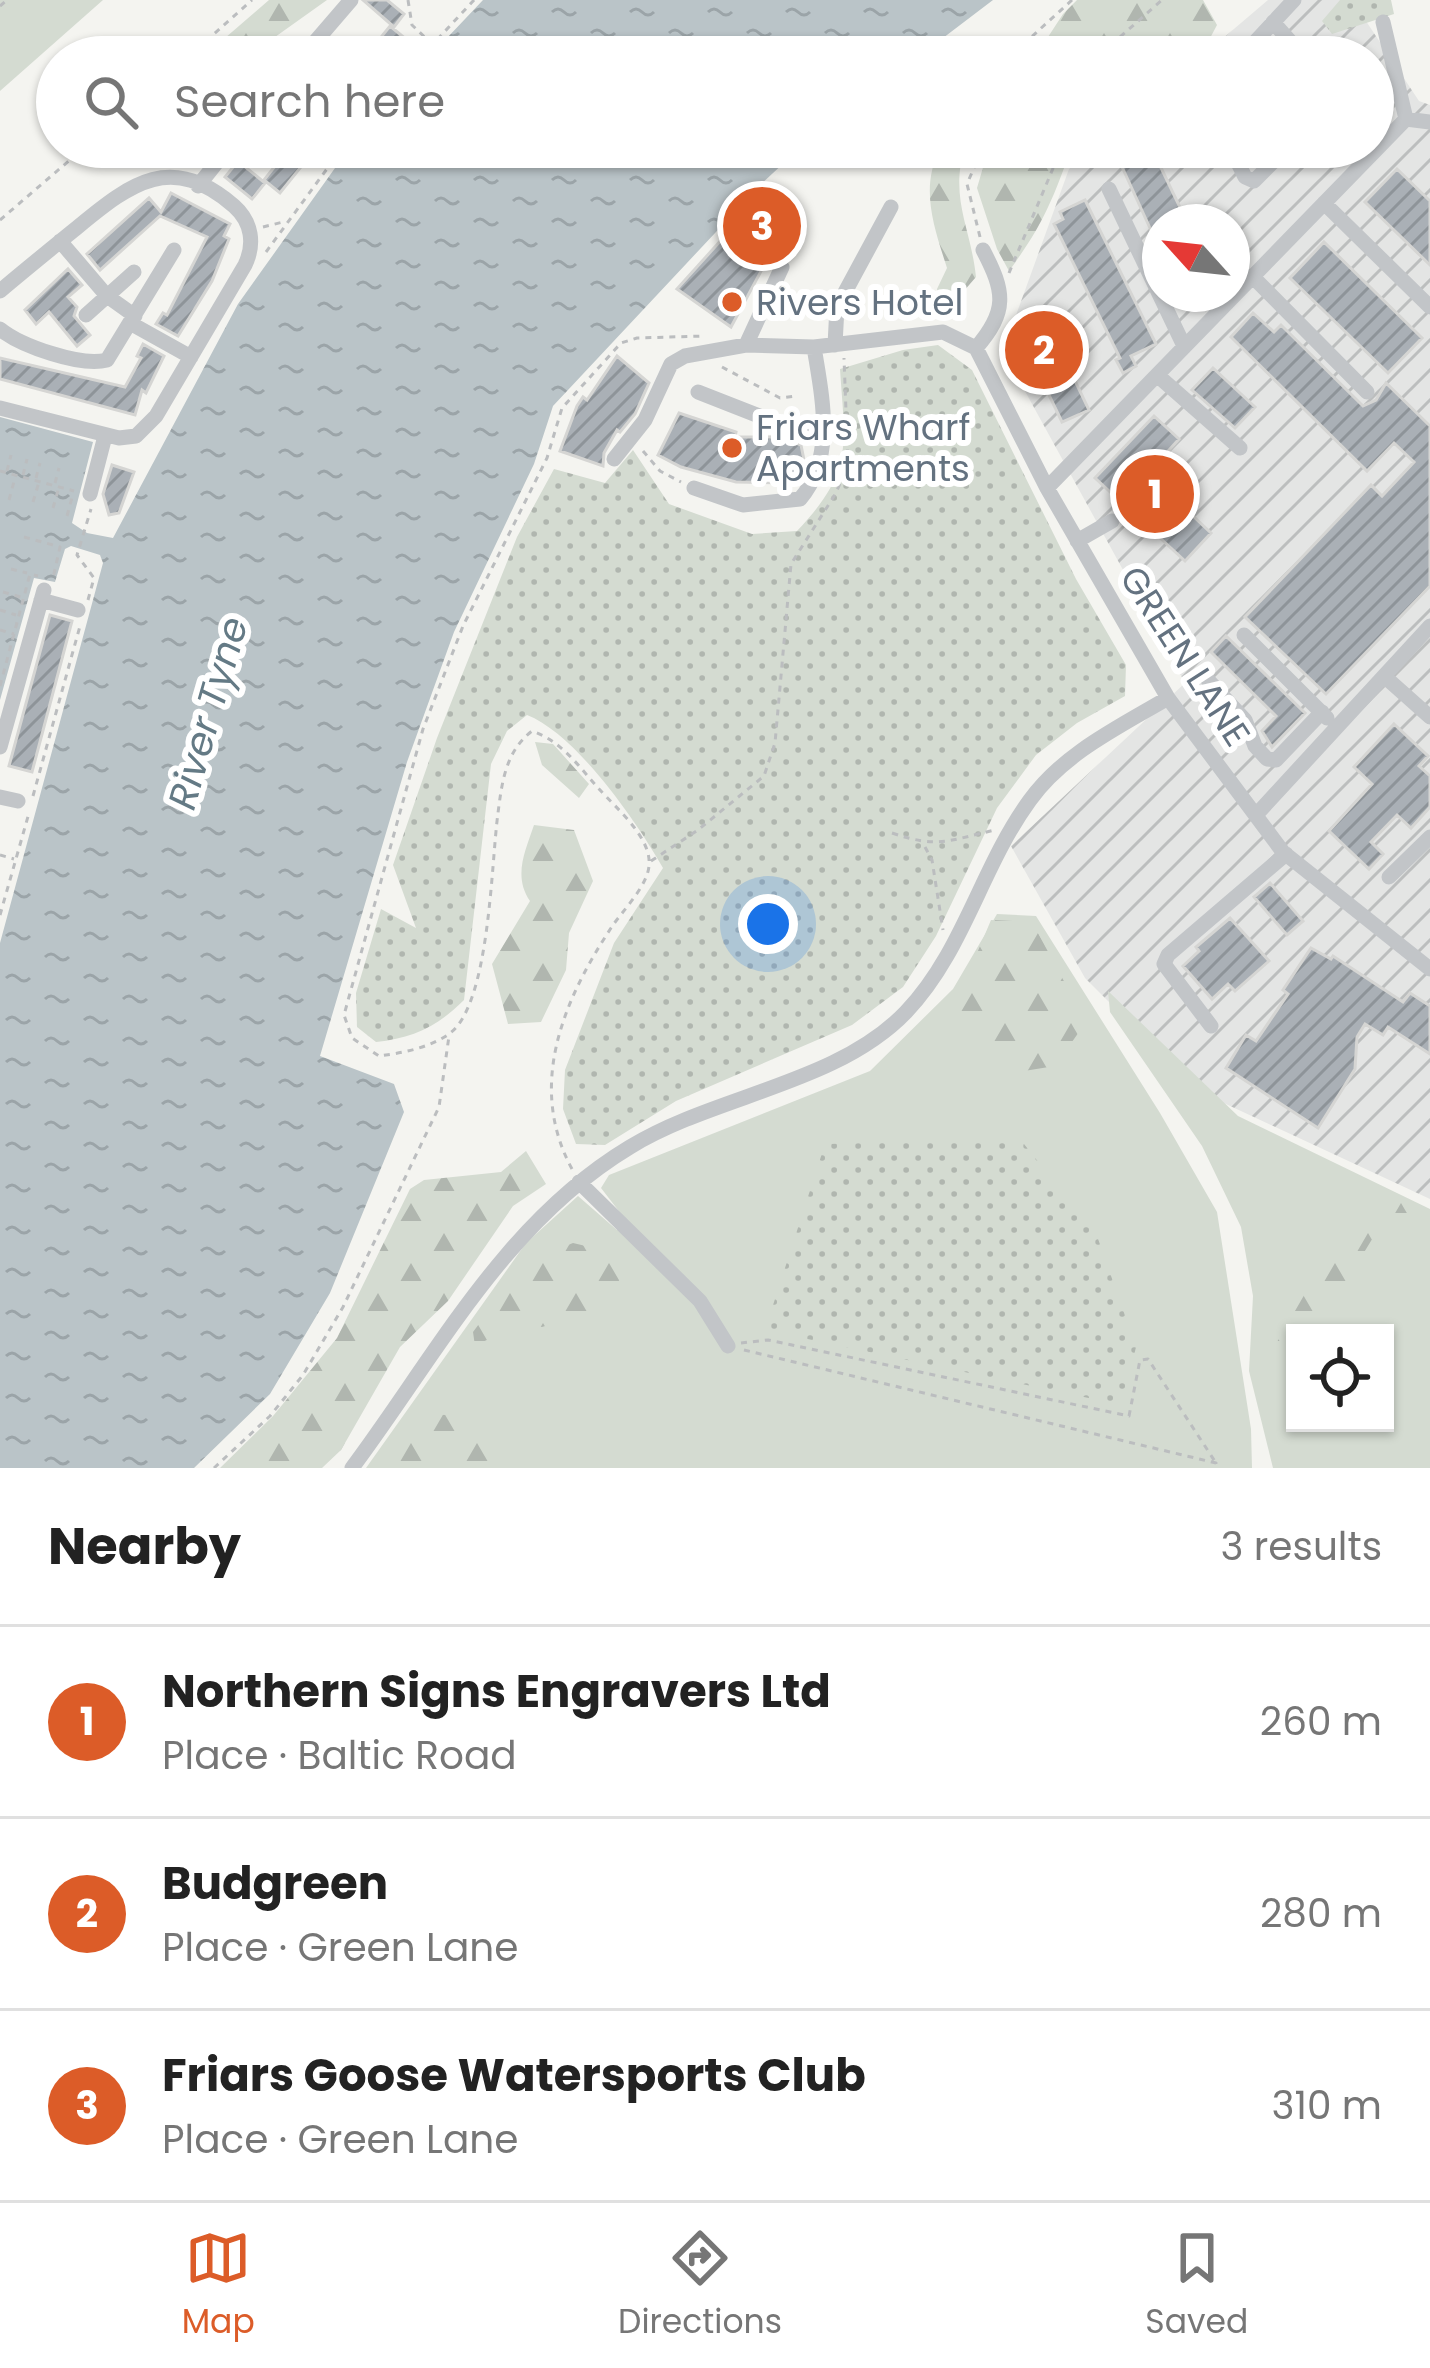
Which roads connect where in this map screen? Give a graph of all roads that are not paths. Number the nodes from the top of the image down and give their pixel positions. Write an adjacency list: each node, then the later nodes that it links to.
1 (351, 0): 5 (street)
2 (1294, 0): 3 (street)
3 (1274, 22): 6 (street); 7 (street)
4 (1383, 22): 8 (street)
5 (320, 36)
6 (1261, 36)
7 (1286, 36)
8 (1386, 36)
9 (1394, 67): 10 (street)
10 (1406, 118): 11 (street); 12 (street)
11 (1430, 122)
12 (1394, 130)
13 (213, 168): 17 (street)
14 (1240, 168): 15 (street)
15 (1267, 168)
16 (1358, 168): 19 (street)
17 (198, 186): 21 (street); 38 (street)
18 (1109, 189): 35 (street)
19 (1324, 203): 26 (street); 29 (street)
20 (891, 206): 33 (street)
21 (61, 241): 27 (street); 28 (street)
22 (174, 250): 31 (street)
23 (983, 250): 37 (street)
24 (782, 267): 34 (street)
25 (134, 272): 28 (street)
26 (1252, 276): 35 (street); 41 (street)
27 (0, 291)
28 (107, 296): 30 (street); 31 (street)
29 (1430, 307)
30 (86, 315)
31 (132, 320): 32 (street); 38 (street)
32 (0, 329)
33 (841, 344): 36 (street); 37 (street)
34 (746, 345): 36 (street); 46 (street)
35 (1184, 346): 39 (street)
36 (814, 347): 44 (street)
37 (976, 349): 48 (street, GREEN LANE)
38 (191, 357): 43 (street)
39 (1157, 375): 45 (street); 48 (street)
40 (698, 392): 44 (street)
41 (1366, 392)
42 (0, 408): 43 (street)
43 (105, 436): 49 (street)
44 (823, 441): 47 (street)
45 (1240, 448)
46 (614, 459)
47 (694, 488)
48 (1047, 488): 51 (street, GREEN LANE)
49 (80, 492)
50 (1112, 521): 51 (street)
51 (1077, 542): 57 (street, GREEN LANE)
52 (78, 610): 61 (street)
53 (1430, 626): 55 (street)
54 (1244, 635): 58 (street)
55 (1384, 676): 59 (street); 60 (street)
56 (1208, 680): 58 (street)
57 (1168, 698): 64 (street, GREEN LANE); 70 (street)
58 (1322, 712): 60 (street)
59 (1430, 717)
60 (1336, 727): 64 (street)
61 (0, 748)
62 (0, 796): 63 (street)
63 (24, 804)
64 (1256, 815): 66 (street, GREEN LANE)
65 (1430, 837): 67 (street)
66 (1286, 854): 68 (street, GREEN LANE); 69 (street)
67 (1389, 877)
68 (1430, 969)
69 (1211, 1026)
70 (580, 1182): 71 (street); 72 (street)
71 (728, 1346)
72 (352, 1468)

